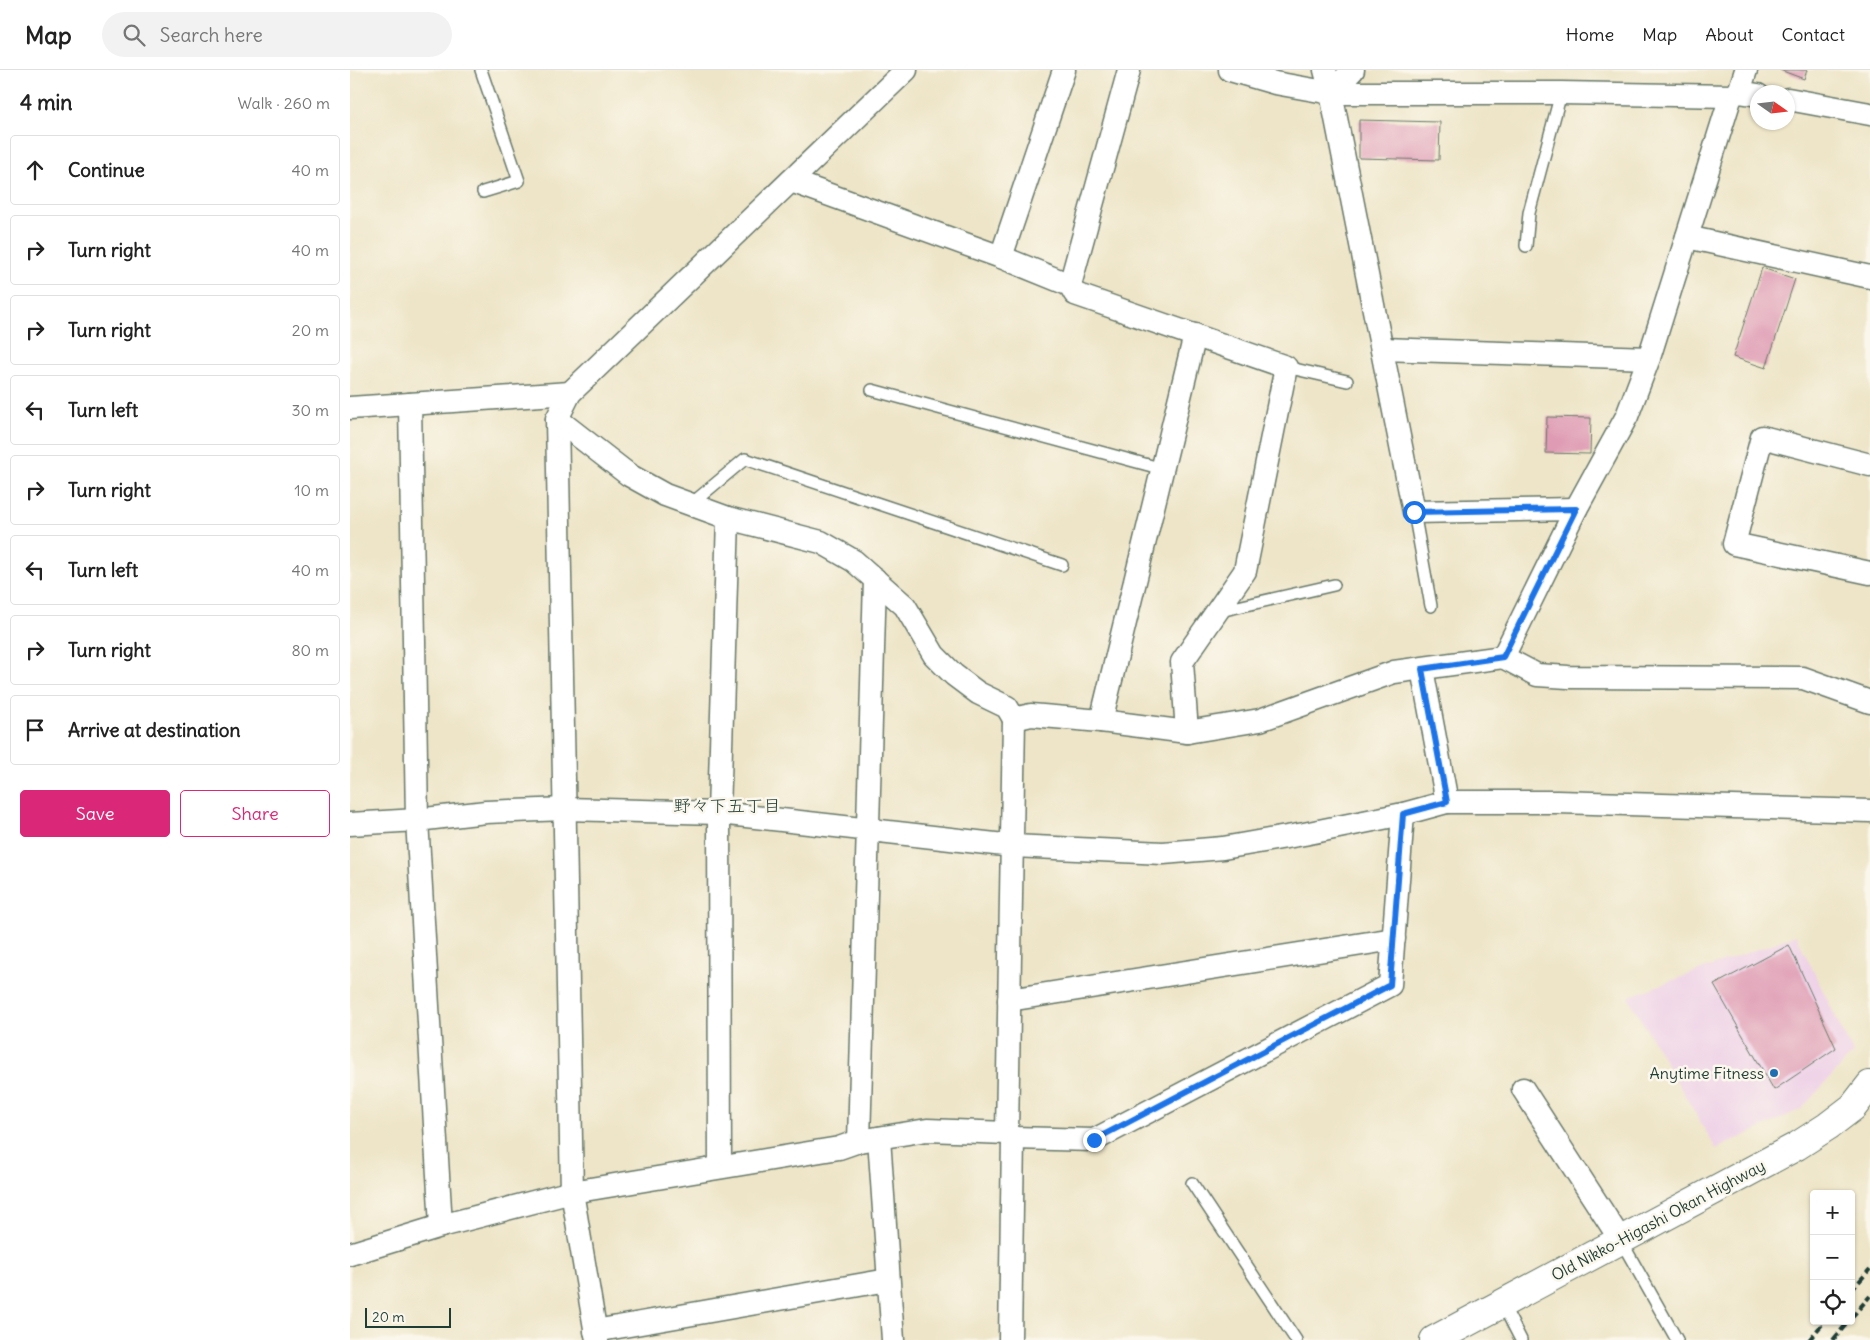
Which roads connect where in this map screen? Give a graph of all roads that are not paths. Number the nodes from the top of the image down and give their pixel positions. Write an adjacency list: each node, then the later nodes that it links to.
1 (481, 70): 15 (lane)
2 (906, 70): 14 (street)
3 (1064, 70): 18 (street)
4 (1129, 70): 20 (street)
5 (1230, 70): 9 (street)
6 (1325, 70): 9 (street)
7 (1353, 70): 9 (street)
8 (1746, 70): 11 (street)
9 (1331, 93): 10 (street); 22 (street)
10 (1561, 93): 11 (street); 17 (lane)
11 (1742, 94): 16 (street)
12 (1795, 100): 13 (street)
13 (1870, 114)
14 (792, 180): 18 (street); 27 (street)
15 (483, 192)
16 (1686, 237): 19 (street); 23 (street)
17 (1526, 246)
18 (1001, 257): 20 (street)
19 (1870, 277)
20 (1070, 285): 21 (street)
21 (1194, 335): 24 (street); 32 (street)
22 (1382, 349): 23 (street); 35 (street)
23 (1649, 358): 34 (street)
24 (1286, 367): 25 (lane); 42 (street)
25 (1347, 380)
26 (872, 390): 32 (lane)
27 (570, 393): 28 (street); 30 (street)
28 (410, 404): 29 (street); 54 (street)
29 (350, 408)
30 (557, 419): 33 (street); 50 (street)
31 (1870, 465): 38 (street)
32 (1163, 469): 47 (street)
33 (690, 505): 36 (street); 37 (lane)
34 (1576, 509): 35 (street); 43 (street)
35 (1414, 512): 41 (lane)
36 (728, 518): 39 (street); 52 (street)
37 (1062, 565)
38 (1870, 573)
39 (875, 579): 46 (street); 56 (street)
40 (1334, 586): 42 (lane)
41 (1431, 606)
42 (1218, 611): 48 (street)
43 (1503, 657): 44 (street); 45 (street)
44 (1422, 669): 48 (street); 49 (street)
45 (1870, 702)
46 (1014, 719): 47 (street); 57 (street)
47 (1101, 722): 48 (street)
48 (1187, 732)
49 (1447, 802): 51 (street); 53 (street)
50 (565, 809): 52 (street); 54 (street); 66 (street)
51 (1870, 811)
52 (719, 813): 56 (street); 64 (street)
53 (1403, 814): 57 (street); 58 (street)
54 (417, 820): 55 (street); 67 (street)
55 (350, 824)
56 (868, 830): 57 (street); 63 (street)
57 (1013, 846): 59 (street)
58 (1394, 939): 59 (street); 62 (street)
59 (1009, 1000): 62 (street)
60 (1870, 1084): 68 (street, Old Nikko-Higashi Okan Highway)
61 (1523, 1089): 68 (street)
62 (1010, 1135): 63 (street); 74 (street)
63 (869, 1140): 64 (street); 70 (street)
64 (720, 1166): 66 (street)
65 (1192, 1183): 75 (lane)
66 (572, 1192): 67 (street); 72 (street)
67 (441, 1226): 69 (street)
68 (1620, 1239): 71 (street, Old Nikko-Higashi Okan Highway); 78 (lane)
69 (350, 1254)
70 (888, 1280): 72 (street); 73 (street)
71 (1502, 1303): 76 (street, Old Nikko-Higashi Okan Highway); 77 (lane)
72 (596, 1336)
73 (893, 1340)
74 (1010, 1340)
75 (1296, 1340)
76 (1434, 1340)
77 (1521, 1340)
78 (1676, 1340)

